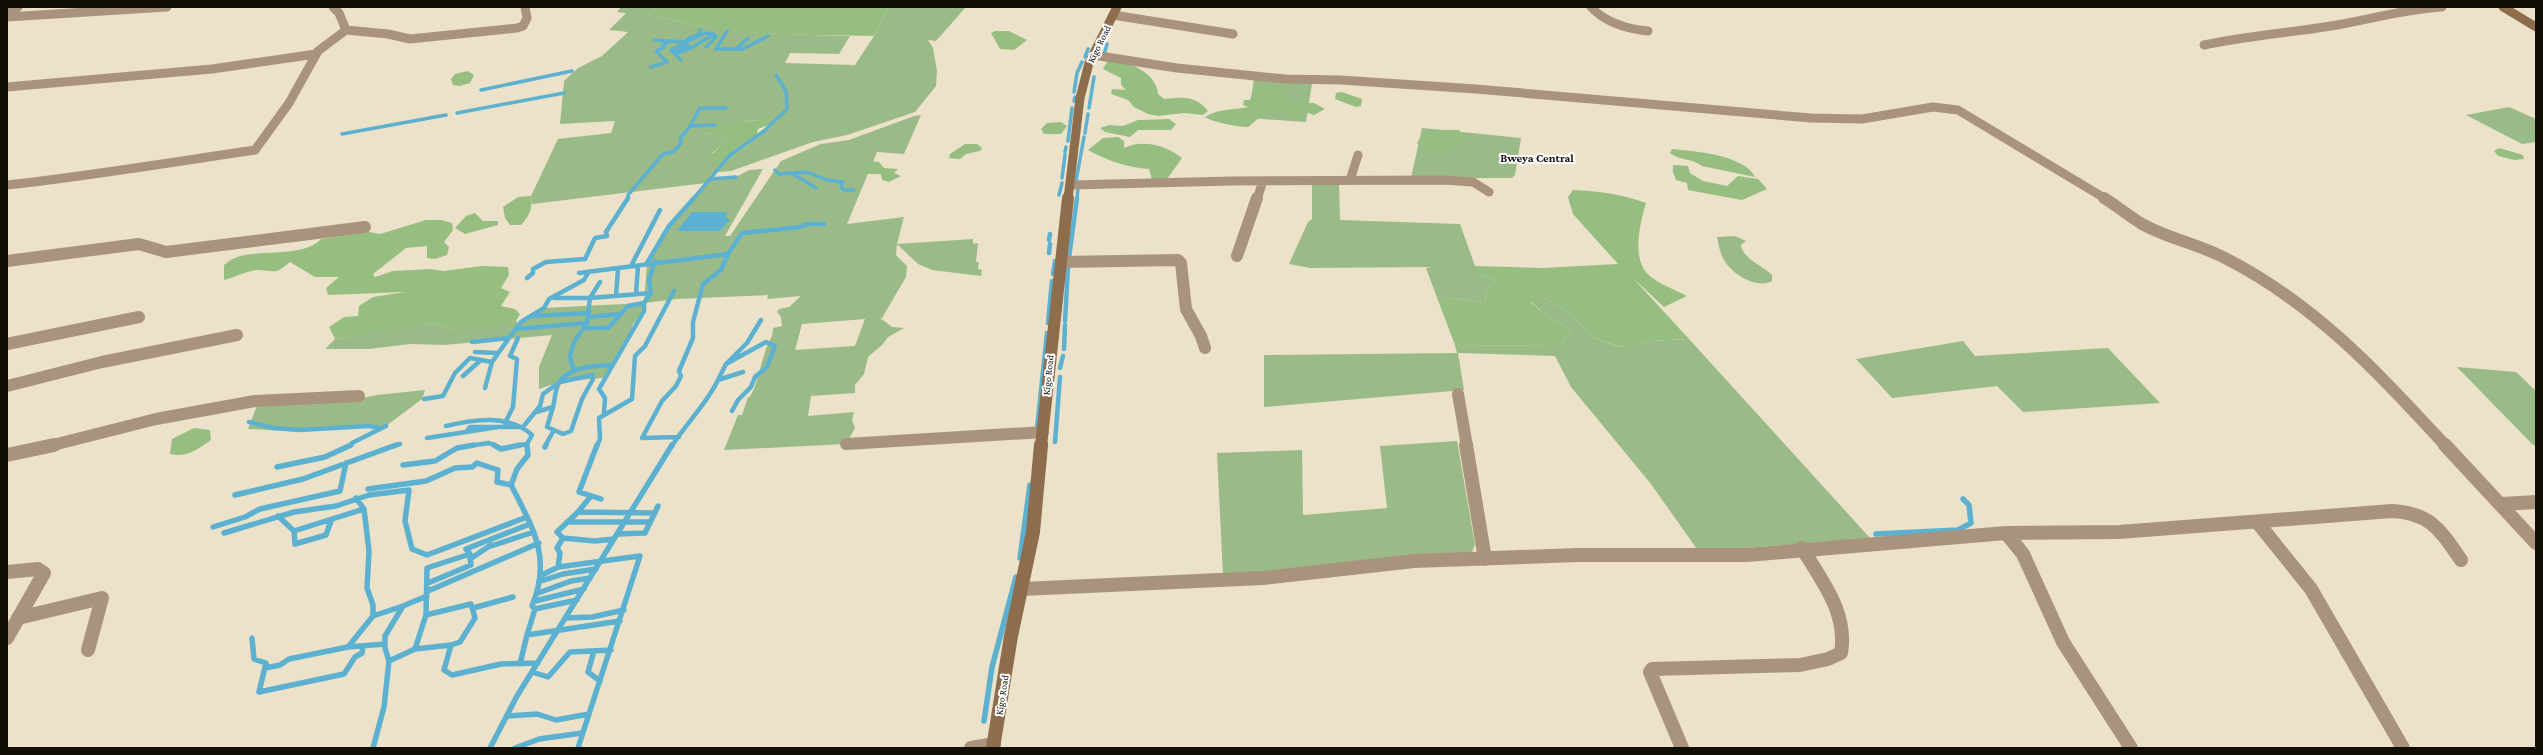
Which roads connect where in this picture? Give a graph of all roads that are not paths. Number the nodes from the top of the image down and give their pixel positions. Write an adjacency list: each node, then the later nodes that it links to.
1 (18, 7): 10 (street)
2 (166, 7): 10 (street)
3 (333, 7): 12 (street)
4 (525, 7): 12 (street)
5 (1590, 7): 13 (street)
6 (2442, 7): 8 (street)
7 (2503, 7): 11 (street)
8 (2397, 9): 15 (street)
9 (1115, 11): 14 (street); 17 (street, Kigo Road)
10 (7, 16)
11 (2536, 27)
12 (346, 30): 16 (street)
13 (1648, 31)
14 (1233, 34)
15 (2204, 45)
16 (316, 54): 18 (street); 22 (street)
17 (1093, 55): 23 (street, Kigo Road); 40 (street)
18 (7, 87)
19 (1358, 154): 20 (street)
20 (1350, 180): 21 (street); 24 (street)
21 (1263, 181): 23 (street); 26 (street)
22 (7, 185)
23 (1070, 185): 28 (street, Kigo Road)
24 (1489, 192)
25 (365, 227): 27 (street)
26 (1237, 256)
27 (7, 261)
28 (1061, 262): 32 (street); 36 (street, Kigo Road)
29 (139, 317): 31 (street)
30 (237, 335): 33 (street)
31 (7, 344)
32 (1205, 348)
33 (7, 386)
34 (1458, 394): 45 (street)
35 (359, 396): 38 (street)
36 (1042, 432): 37 (street); 48 (street, Kigo Road)
37 (846, 444)
38 (7, 455)
39 (2536, 502): 40 (street)
40 (2502, 504): 43 (street)
41 (2258, 523): 42 (street); 46 (street); 56 (street)
42 (2006, 533): 44 (street); 55 (street)
43 (2536, 543)
44 (1802, 548): 45 (street); 54 (street)
45 (1485, 559): 48 (street)
46 (2461, 560)
47 (7, 572): 49 (street)
48 (1022, 589): 52 (street, Kigo Road)
49 (18, 618): 50 (street); 51 (street)
50 (7, 638)
51 (88, 650)
52 (994, 746): 53 (street)
53 (971, 748)
54 (1682, 748)
55 (2131, 748)
56 (2403, 748)

